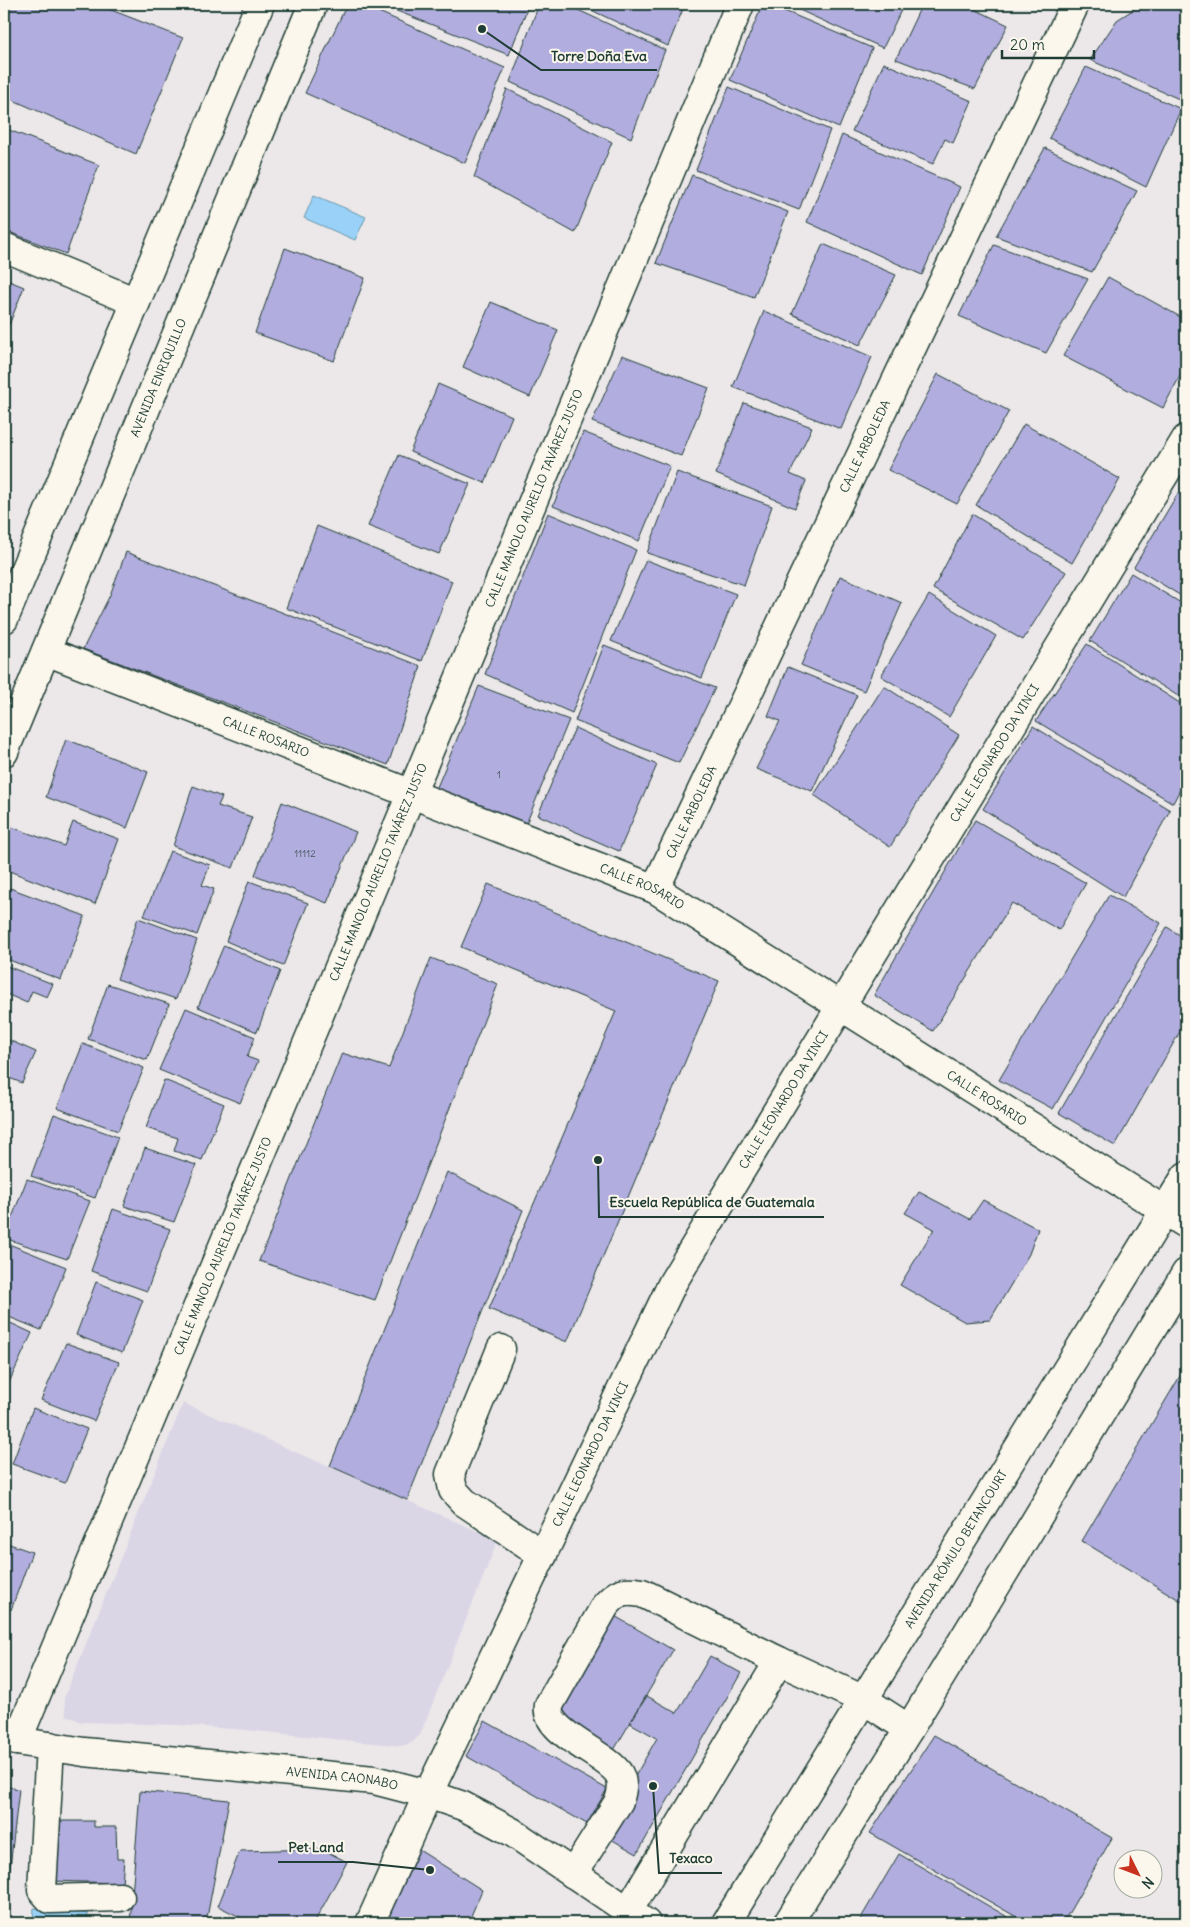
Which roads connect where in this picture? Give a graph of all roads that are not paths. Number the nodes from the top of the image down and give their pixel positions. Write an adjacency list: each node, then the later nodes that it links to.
1 (260, 4): 6 (street)
2 (313, 4): 9 (street, AVENIDA ENRIQUILLO)
3 (740, 4): 11 (street, CALLE MANOLO AURELIO TAVÁREZ JUSTO)
4 (1075, 4): 12 (street, CALLE ARBOLEDA)
5 (4, 247): 6 (street)
6 (136, 302): 8 (street)
7 (1186, 439): 13 (street, CALLE LEONARDO DA VINCI)
8 (4, 619)
9 (46, 651): 10 (street, AVENIDA ENRIQUILLO); 11 (street, CALLE ROSARIO)
10 (4, 752)
11 (412, 793): 12 (street, CALLE ROSARIO); 22 (street, CALLE MANOLO AURELIO TAVÁREZ JUSTO)
12 (655, 889): 13 (street, CALLE ROSARIO)
13 (842, 1007): 15 (street, CALLE ROSARIO); 18 (street, CALLE LEONARDO DA VINCI)
14 (1186, 1176): 15 (street, AVENIDA RÓMULO BETANCOURT)
15 (1176, 1217): 20 (street, AVENIDA RÓMULO BETANCOURT)
16 (1186, 1272): 21 (street)
17 (501, 1349): 18 (street)
18 (543, 1555): 24 (street, CALLE LEONARDO DA VINCI)
19 (779, 1661): 20 (street); 25 (street); 27 (street)
20 (864, 1700): 21 (street); 29 (street, AVENIDA RÓMULO BETANCOURT)
21 (909, 1729): 30 (street)
22 (10, 1739): 23 (street, AVENIDA CAONABO)
23 (50, 1746): 24 (street, AVENIDA CAONABO); 26 (street)
24 (428, 1794): 25 (street, AVENIDA CAONABO); 28 (street, CALLE LEONARDO DA VINCI)
25 (573, 1874): 27 (street, AVENIDA CAONABO)
26 (120, 1897)
27 (637, 1917)
28 (370, 1923)
29 (726, 1923)
30 (788, 1923)

